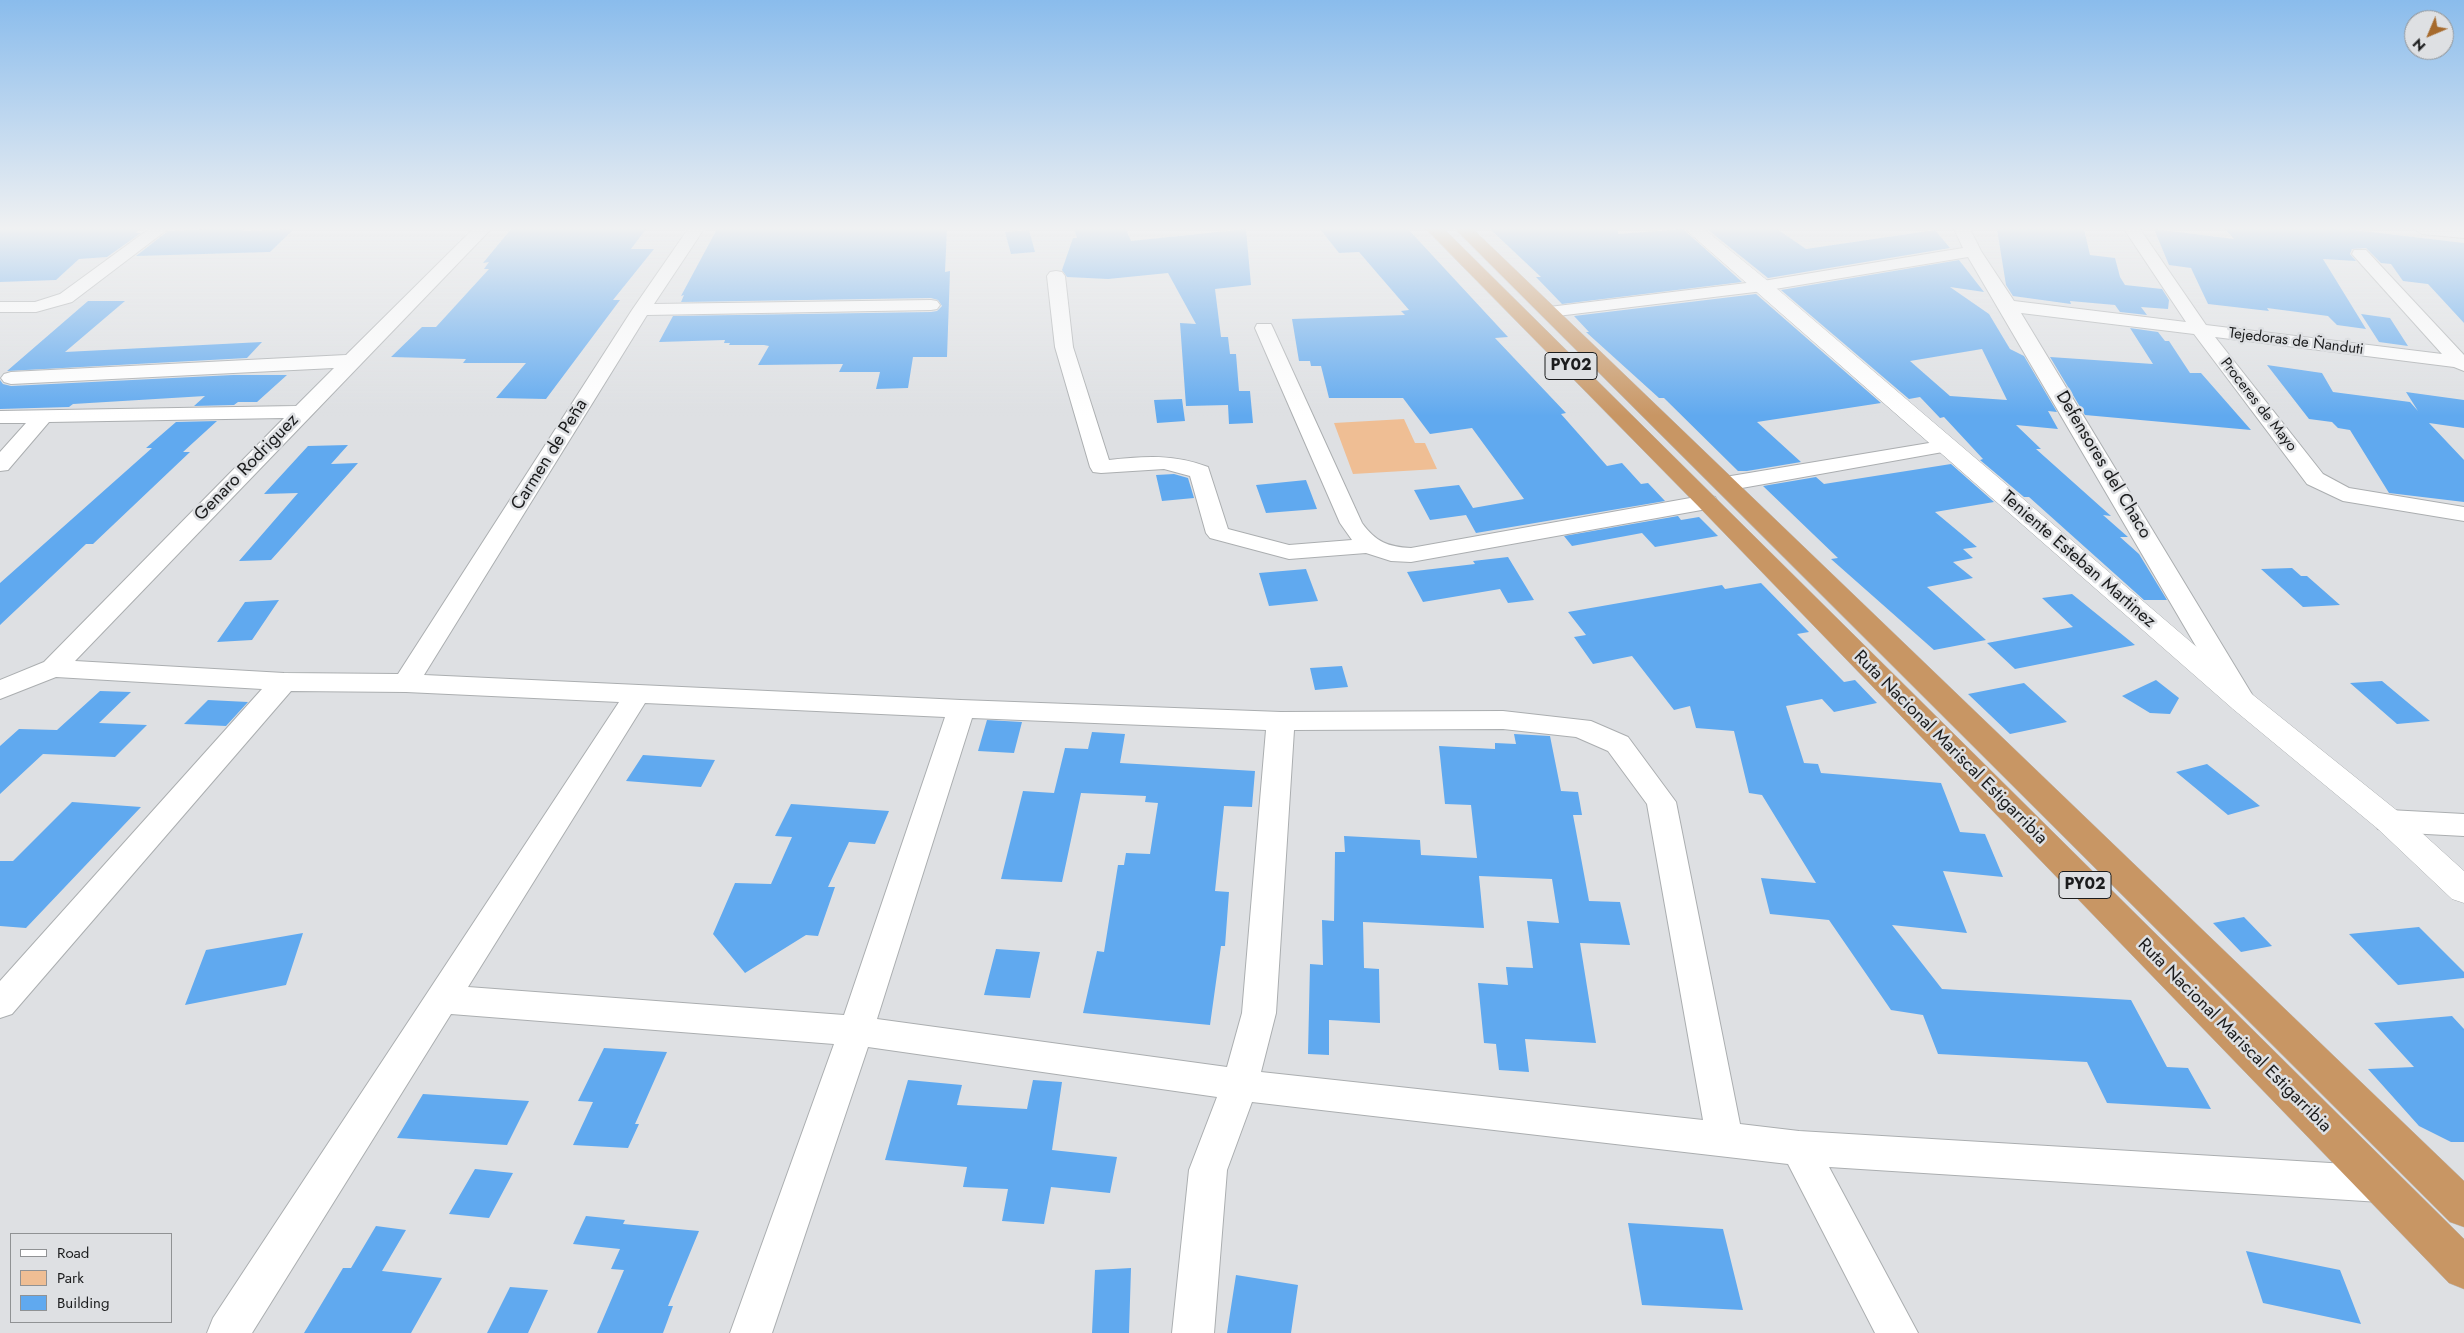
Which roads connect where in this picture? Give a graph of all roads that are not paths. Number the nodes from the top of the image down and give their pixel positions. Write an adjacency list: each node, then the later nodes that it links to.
1 (75, 291): 14 (street)
2 (421, 291): 19 (street, Genaro Rodriguez)
3 (654, 291): 15 (street, Carmen de Peña)
4 (1058, 291): 29 (street)
5 (1500, 291): 27 (highway, Ruta Nacional Mariscal Estigarribia / PY02)
6 (1527, 291): 16 (highway, Ruta Nacional Mariscal Estigarribia / PY02)
7 (1720, 291): 16 (street)
8 (1769, 291): 25 (street, Teniente Esteban Martinez)
9 (1998, 291): 13 (street, Defensores del Chaco)
10 (2174, 291): 18 (street, Proceres de Mayo)
11 (2395, 291): 20 (street)
12 (931, 305): 15 (street)
13 (2008, 306): 18 (street, Tejedoras de Ñanduti); 35 (street, Defensores del Chaco)
14 (0, 307)
15 (641, 310): 32 (street, Carmen de Peña)
16 (1549, 312): 27 (highway, Ruta Nacional Mariscal Estigarribia / PY02)
17 (1264, 328): 29 (street)
18 (2200, 330): 20 (street, Tejedoras de Ñanduti); 28 (street, Proceres de Mayo)
19 (351, 361): 21 (street); 22 (street, Genaro Rodriguez)
20 (2462, 363)
21 (11, 378)
22 (301, 412): 23 (street); 30 (street, Genaro Rodriguez)
23 (44, 415): 24 (street); 26 (street)
24 (0, 417)
25 (1947, 446): 27 (street); 35 (street, Teniente Esteban Martinez)
26 (0, 465)
27 (1716, 493): 29 (street); 47 (highway, Ruta Nacional Mariscal Estigarribia / PY02); 48 (highway, Ruta Nacional Mariscal Estigarribia / PY02)
28 (2464, 514)
29 (1371, 546)
30 (52, 668): 31 (street); 33 (street, Genaro Rodriguez)
31 (284, 682): 32 (street); 42 (street)
32 (406, 683): 34 (street)
33 (0, 690)
34 (636, 695): 36 (street); 41 (street)
35 (2243, 702): 38 (street, Teniente Esteban Martinez)
36 (961, 709): 37 (street); 43 (street)
37 (1281, 721): 44 (street); 45 (street)
38 (2389, 821): 39 (street); 40 (street, Teniente Esteban Martinez)
39 (2464, 825)
40 (2464, 890)
41 (444, 999): 43 (street); 50 (street)
42 (0, 1004)
43 (856, 1031): 44 (street); 51 (street)
44 (1240, 1085): 45 (street); 52 (street)
45 (1725, 1140): 46 (street)
46 (1799, 1148): 47 (street); 53 (street)
47 (2380, 1184): 49 (highway, Ruta Nacional Mariscal Estigarribia / PY02)
48 (2464, 1208)
49 (2464, 1268)
50 (228, 1333)
51 (751, 1333)
52 (1193, 1333)
53 (1897, 1333)

